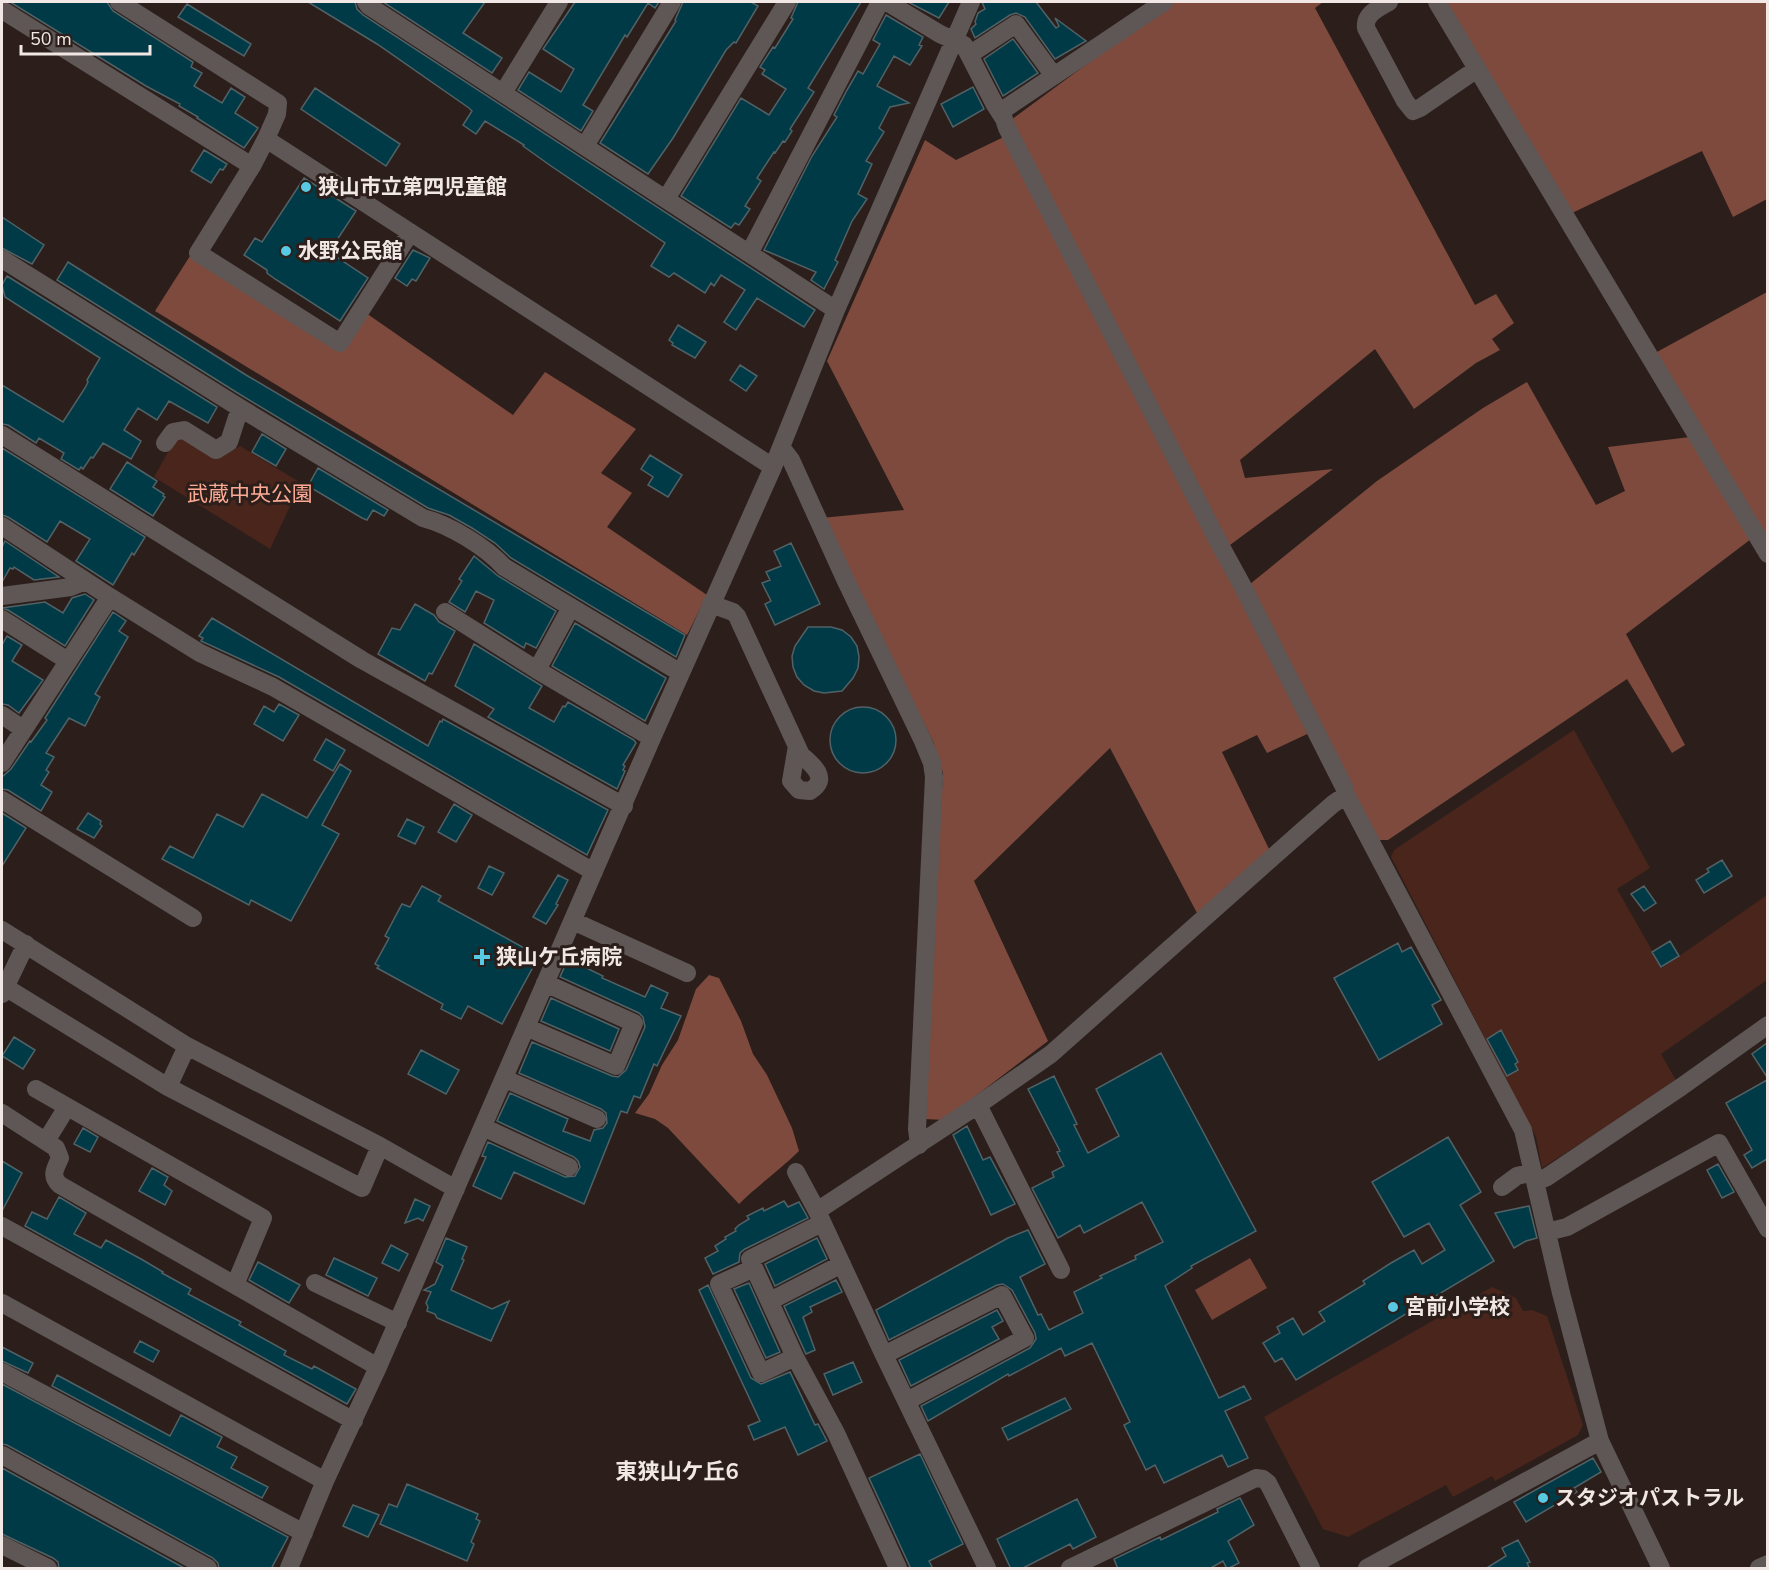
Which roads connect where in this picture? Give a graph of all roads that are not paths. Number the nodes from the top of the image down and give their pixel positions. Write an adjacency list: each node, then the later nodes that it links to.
1 (119, 2): 19 (street)
2 (366, 2): 17 (street)
3 (559, 2): 17 (street)
4 (672, 2): 20 (street)
5 (787, 2): 22 (street)
6 (880, 2): 24 (street)
7 (887, 2): 13 (street)
8 (971, 2): 13 (street)
9 (1164, 2): 16 (street)
10 (1389, 2): 15 (street)
11 (1437, 2): 15 (street)
12 (2, 10): 21 (street)
13 (954, 39): 14 (street); 26 (street)
14 (969, 55): 16 (street); 18 (street)
15 (1477, 69): 33 (street)
16 (1054, 76): 18 (street)
17 (503, 93): 20 (street)
18 (1000, 112): 49 (street)
19 (266, 139): 21 (street); 23 (street)
20 (585, 146): 22 (street)
21 (252, 166): 23 (street)
22 (666, 199): 24 (street)
23 (410, 232): 31 (street)
24 (750, 252): 26 (street)
25 (2, 259): 27 (street)
26 (836, 310): 30 (street)
27 (240, 408): 29 (street); 38 (street)
28 (2, 435): 51 (street)
29 (165, 443)
30 (781, 447): 31 (street); 72 (street)
31 (773, 467): 37 (street)
32 (2, 526): 34 (street)
33 (1767, 554)
34 (86, 581): 35 (street); 36 (street)
35 (2, 596)
36 (110, 597): 41 (street); 52 (street)
37 (711, 604): 43 (street); 47 (street)
38 (570, 607): 42 (street); 43 (street)
39 (445, 612): 42 (street)
40 (2, 619): 41 (street)
41 (68, 661): 45 (street)
42 (537, 670): 46 (street)
43 (681, 673): 46 (street)
44 (2, 715): 45 (street)
45 (23, 729): 48 (street)
46 (652, 738): 51 (street)
47 (797, 746)
48 (2, 763)
49 (1346, 795): 66 (street); 76 (street)
50 (2, 801): 53 (street)
51 (624, 806): 52 (street)
52 (594, 872): 54 (street)
53 (193, 918)
54 (573, 921): 57 (street); 58 (street)
55 (2, 930): 56 (street)
56 (26, 944): 59 (street); 62 (street)
57 (687, 973)
58 (545, 983): 61 (street); 61 (street)
59 (3, 991): 64 (street)
60 (1767, 1025): 76 (street)
61 (526, 1027): 63 (street)
62 (187, 1046): 64 (street); 73 (street)
63 (505, 1079): 69 (street); 70 (street)
64 (168, 1087): 73 (street)
65 (36, 1089): 67 (street)
66 (978, 1105): 72 (street); 85 (street)
67 (67, 1107): 71 (street); 87 (street)
68 (2, 1113): 71 (street)
69 (597, 1119)
70 (483, 1127): 74 (street); 78 (street)
71 (46, 1140): 87 (street)
72 (919, 1144): 79 (street)
73 (380, 1146): 78 (street)
74 (569, 1167)
75 (796, 1172): 79 (street)
76 (1534, 1177): 77 (street); 82 (street)
77 (1502, 1187)
78 (456, 1189): 90 (street)
79 (820, 1217): 83 (street); 84 (street)
80 (2, 1226): 96 (street)
81 (1767, 1229): 82 (street)
82 (1547, 1232): 97 (street)
83 (842, 1264): 88 (street); 91 (street)
84 (754, 1268): 88 (street); 92 (street)
85 (1061, 1270)
86 (315, 1283): 90 (street)
87 (235, 1285): 93 (street)
88 (771, 1301): 92 (street)
89 (2, 1303): 99 (street)
90 (398, 1323): 93 (street)
91 (884, 1355): 95 (street); 95 (street)
92 (795, 1357): 107 (street)
93 (378, 1366): 96 (street)
94 (2, 1372): 100 (street)
95 (907, 1401): 108 (street)
96 (354, 1421): 99 (street)
97 (1600, 1441): 111 (street); 112 (street)
98 (2, 1455): 105 (street)
99 (325, 1481): 100 (street)
100 (304, 1533): 106 (street)
101 (2, 1545): 104 (street)
102 (1102, 1562): 109 (street); 110 (street)
103 (1767, 1564): 113 (street)
104 (48, 1569)
105 (208, 1569)
106 (289, 1569)
107 (898, 1569)
108 (987, 1569)
109 (1070, 1569)
110 (1311, 1569)
111 (1367, 1569)
112 (1661, 1569)
113 (1759, 1569)

